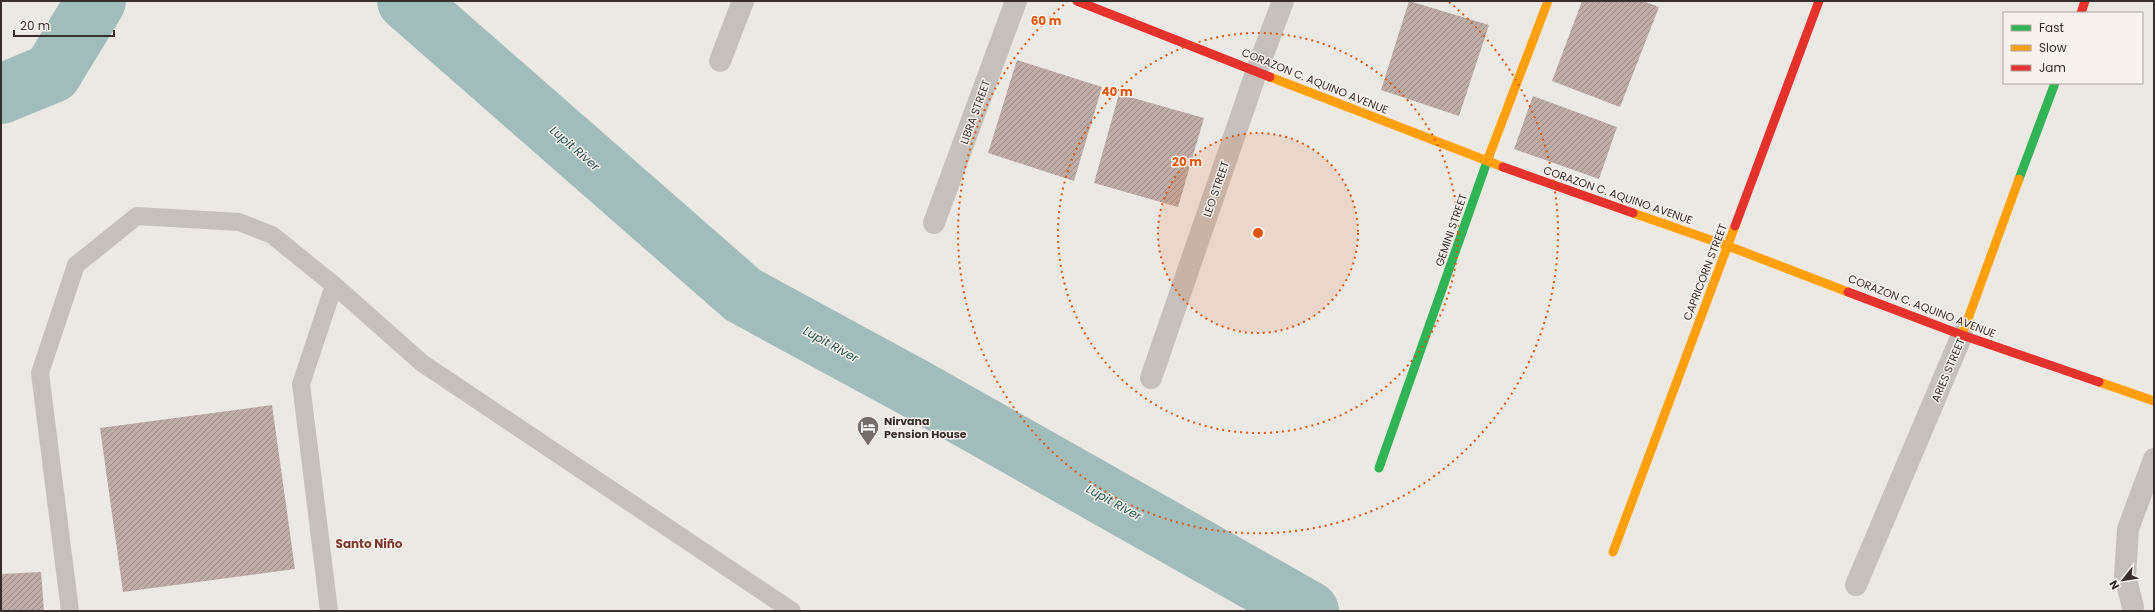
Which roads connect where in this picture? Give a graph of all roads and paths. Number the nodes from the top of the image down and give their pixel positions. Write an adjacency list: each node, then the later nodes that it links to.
1 (743, 1): 9 (street)
2 (1016, 1): 13 (street, LIBRA STREET)
3 (1077, 1): 10 (street, CORAZON C. AQUINO AVENUE)
4 (1283, 1): 10 (street, LEO STREET)
5 (1548, 1): 12 (street, GEMINI STREET)
6 (1820, 1): 14 (street, CAPRICORN STREET)
7 (2085, 1): 8 (street)
8 (2081, 12)
9 (720, 61)
10 (1257, 70): 12 (street, CORAZON C. AQUINO AVENUE); 17 (street, LEO STREET)
11 (2055, 84): 16 (street, ARIES STREET)
12 (1488, 162): 14 (street, CORAZON C. AQUINO AVENUE); 20 (street, GEMINI STREET)
13 (934, 223)
14 (1728, 246): 16 (street, CORAZON C. AQUINO AVENUE); 21 (street, CAPRICORN STREET)
15 (334, 285): 24 (lane); 25 (lane); 26 (lane)
16 (1962, 335): 18 (street, CORAZON C. AQUINO AVENUE); 22 (street, ARIES STREET)
17 (1151, 378)
18 (2154, 401)
19 (2154, 459): 23 (street)
20 (1379, 468)
21 (1613, 552)
22 (1856, 585)
23 (2133, 607)
24 (787, 610)
25 (70, 611)
26 (329, 611)

